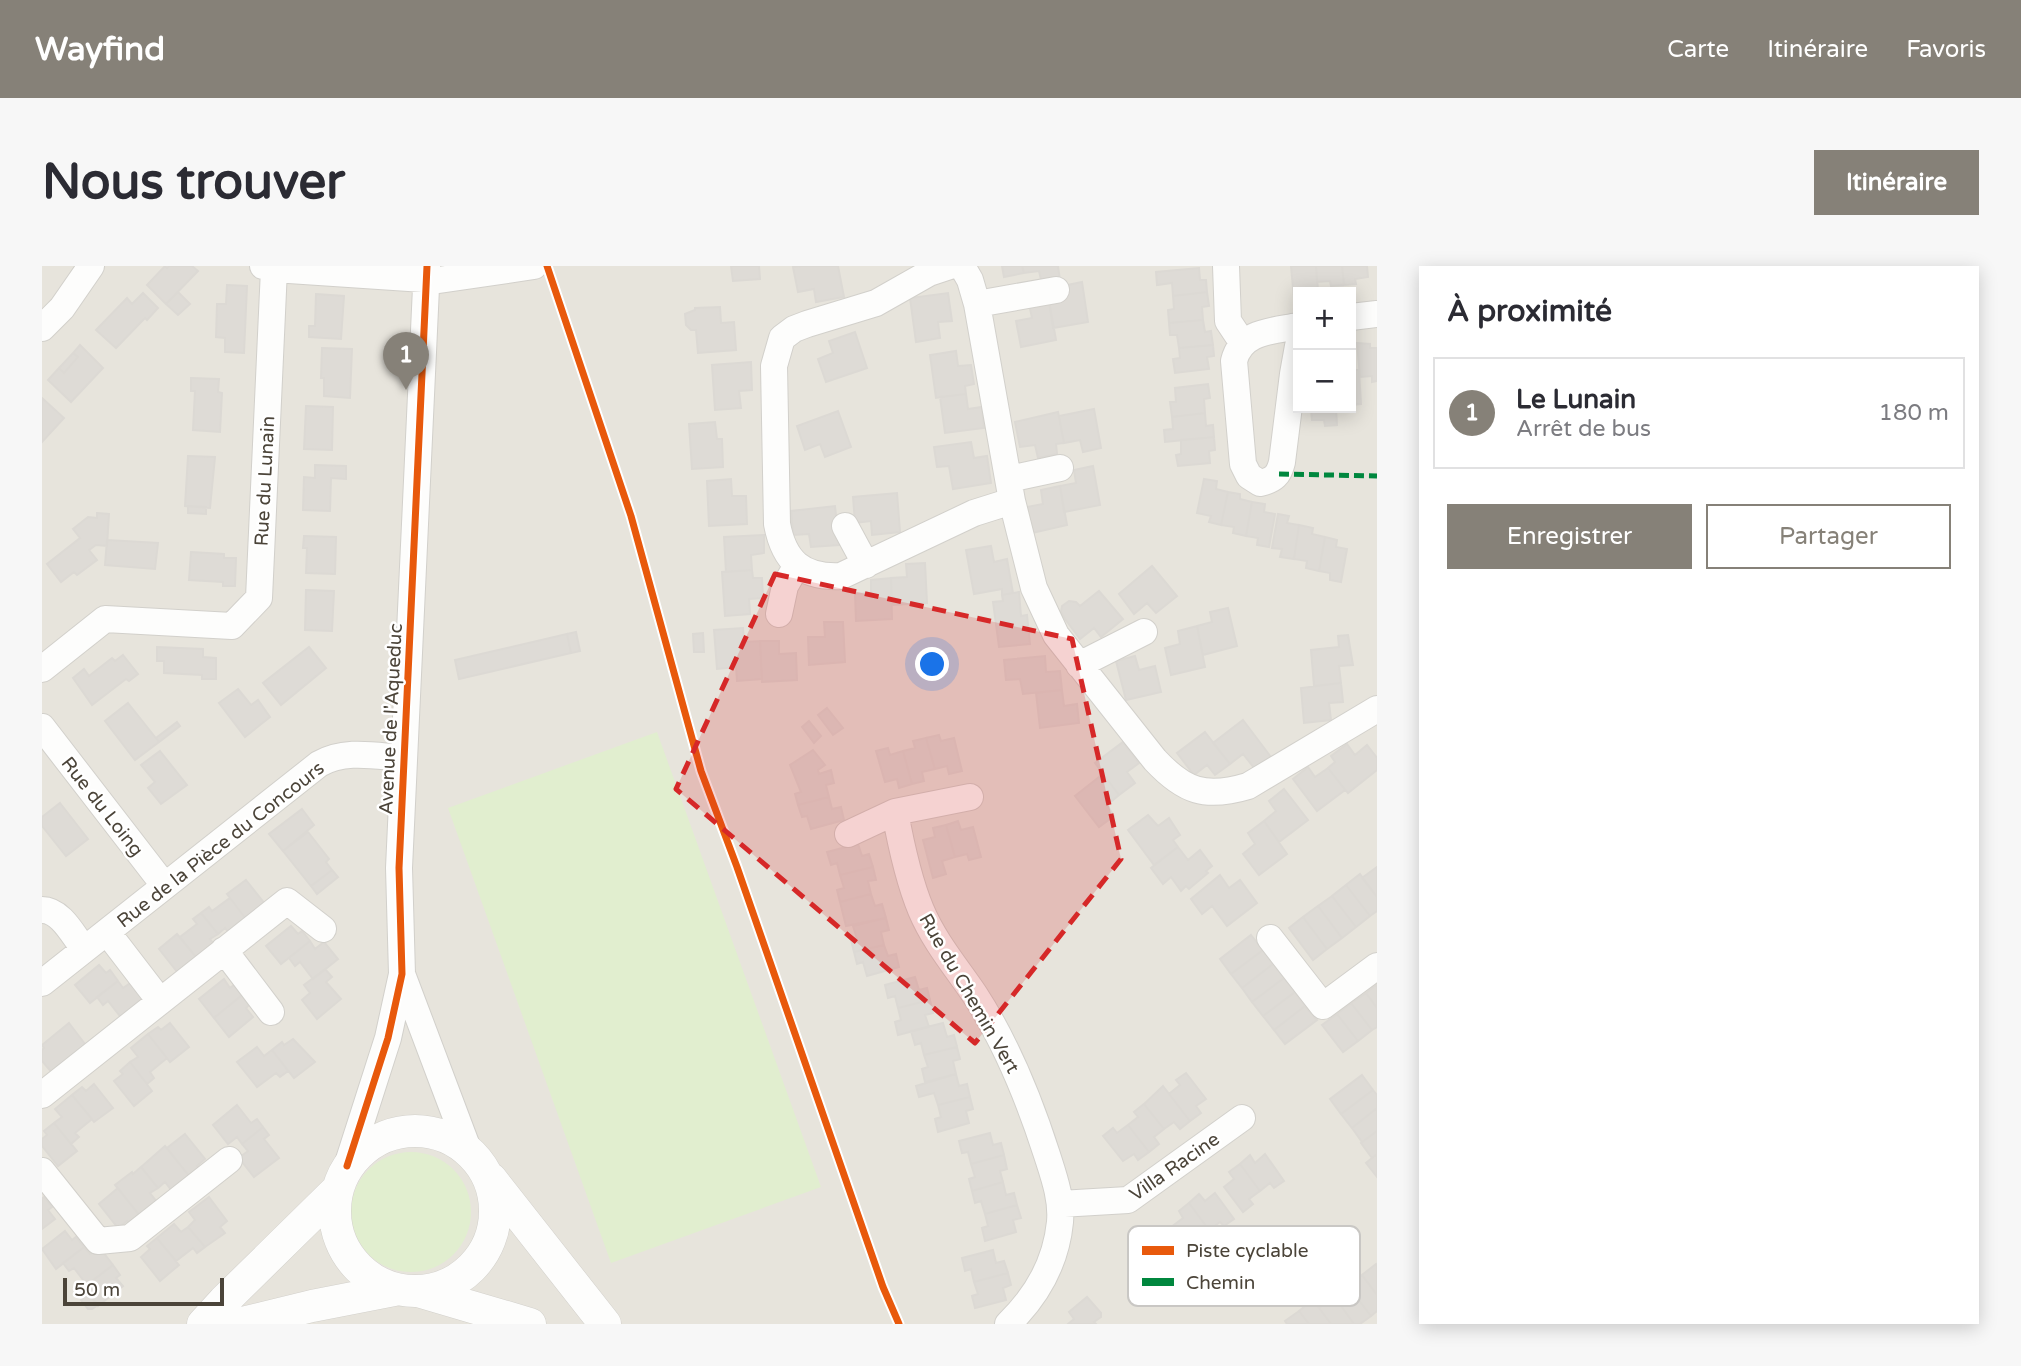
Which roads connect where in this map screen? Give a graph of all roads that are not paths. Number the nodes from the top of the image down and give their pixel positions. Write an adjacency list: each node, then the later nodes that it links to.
1 (92, 266): 13 (street)
2 (534, 266): 7 (street, Rue du Lunain)
3 (950, 266): 19 (street)
4 (962, 266): 9 (street)
5 (1226, 266): 14 (street)
6 (269, 268): 7 (street, Rue du Lunain); 24 (street, Rue du Lunain)
7 (427, 273): 27 (street, Avenue de l'Aqueduc)
8 (1056, 289): 9 (street)
9 (978, 304): 17 (street)
10 (1377, 314): 11 (street)
11 (1356, 316)
12 (1293, 327): 14 (street)
13 (42, 328)
14 (1242, 342): 15 (street)
15 (1297, 350)
16 (1060, 468): 17 (street)
17 (1010, 491): 20 (street); 23 (street)
18 (845, 526): 20 (street)
19 (797, 565): 20 (street); 21 (street)
20 (866, 565)
21 (779, 614)
22 (1144, 632): 23 (street)
23 (1079, 665): 25 (street)
24 (42, 669)
25 (1377, 709)
26 (42, 727): 31 (street, Rue du Loing)
27 (403, 758): 31 (street, Rue de la Pièce du Concours); 39 (street, Avenue de l'Aqueduc)
28 (970, 797): 29 (street)
29 (895, 812): 30 (street); 49 (street, Rue du Chemin Vert)
30 (848, 834)
31 (164, 885): 34 (street, Rue de la Pièce du Concours)
32 (42, 911): 36 (street)
33 (323, 929): 37 (street)
34 (107, 932): 36 (street, Rue de la Pièce du Concours); 41 (street)
35 (1270, 938): 38 (street)
36 (84, 949): 40 (street, Rue de la Pièce du Concours)
37 (224, 950): 41 (street); 42 (street)
38 (1377, 966)
39 (402, 974): 46 (street, Avenue de l'Aqueduc); 48 (street, Avenue de l'Aqueduc)
40 (42, 983)
41 (160, 1001): 43 (street)
42 (271, 1012)
43 (42, 1095)
44 (1242, 1118): 49 (street, Villa Racine)
45 (229, 1160): 47 (street)
46 (477, 1161): 48 (street); 50 (street); 54 (street)
47 (42, 1171)
48 (342, 1178): 50 (street); 51 (street)
49 (1060, 1204): 55 (street, Rue du Chemin Vert)
50 (407, 1291): 52 (street); 53 (street)
51 (203, 1324)
52 (238, 1324)
53 (530, 1324)
54 (605, 1324)
55 (1008, 1324)

